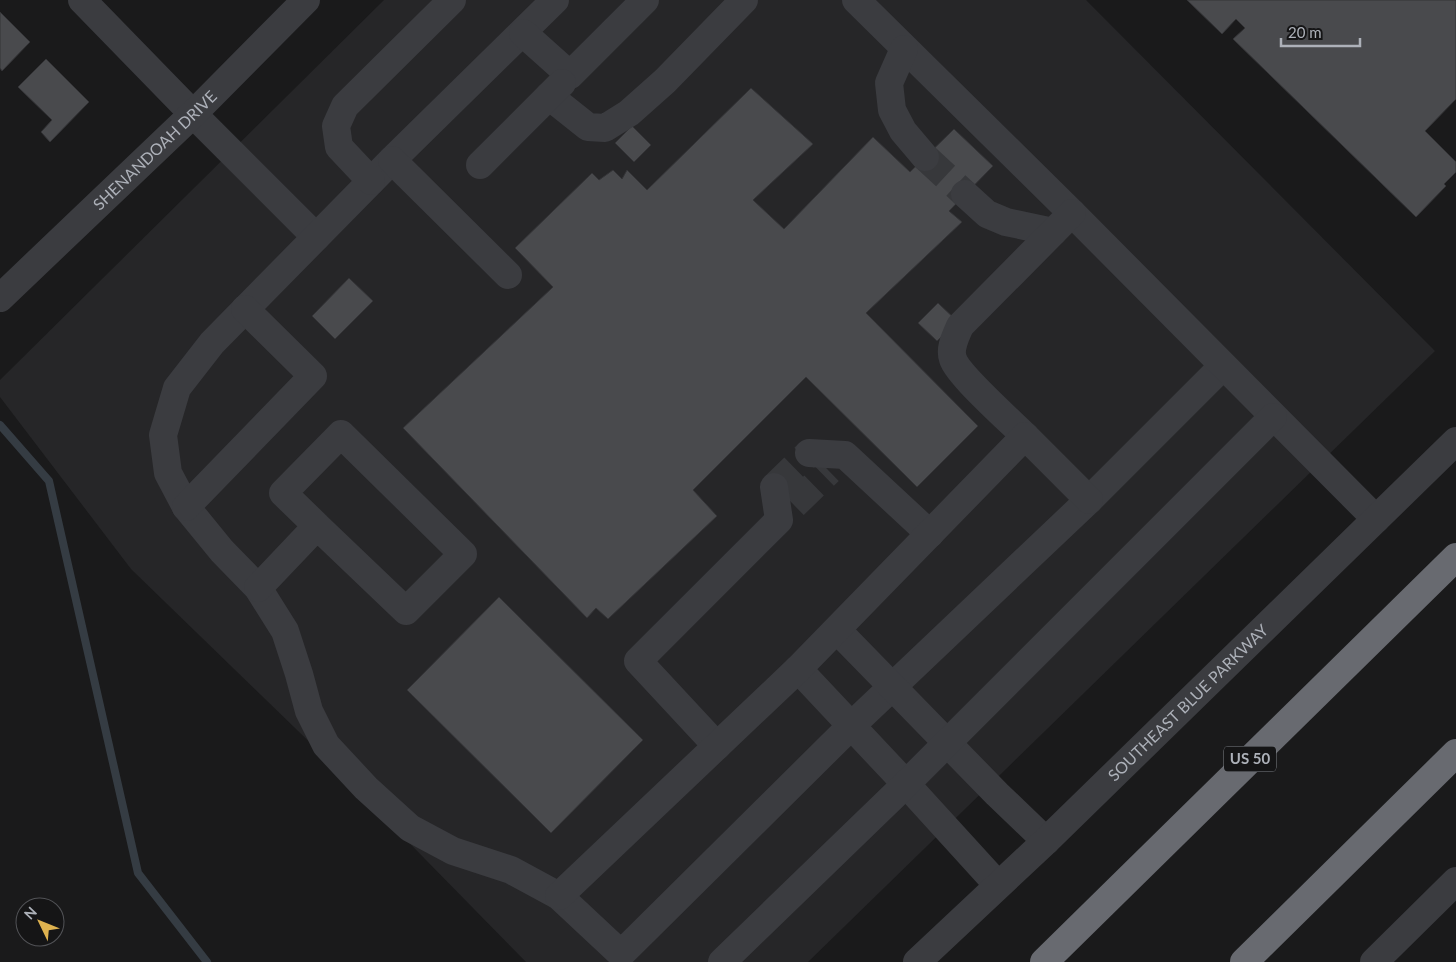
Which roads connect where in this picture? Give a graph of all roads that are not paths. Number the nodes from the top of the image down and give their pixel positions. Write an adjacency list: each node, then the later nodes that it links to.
1 (82, 0): 12 (street)
2 (306, 0): 12 (street, SHENANDOAH DRIVE)
3 (452, 0): 16 (street)
4 (555, 0): 8 (street)
5 (645, 0): 10 (street)
6 (744, 0): 11 (street)
7 (856, 0): 9 (street)
8 (523, 33): 10 (street); 14 (street)
9 (904, 49): 13 (street); 18 (street)
10 (570, 75): 11 (street)
11 (549, 96): 15 (street)
12 (192, 114): 20 (street); 22 (street, SHENANDOAH DRIVE)
13 (925, 157)
14 (392, 160): 16 (street); 21 (street)
15 (480, 165)
16 (372, 181): 20 (street)
17 (965, 194): 19 (street)
18 (1072, 212): 19 (street); 24 (street)
19 (1053, 232): 26 (street)
20 (316, 237): 23 (street)
21 (508, 274)
22 (0, 298)
23 (245, 309): 31 (street); 31 (street)
24 (1223, 366): 25 (street); 30 (street)
25 (1273, 416): 32 (street); 41 (street)
26 (1025, 436): 30 (street); 34 (street)
27 (1456, 441): 32 (street, SOUTHEAST BLUE PARKWAY)
28 (809, 453): 34 (street)
29 (774, 487): 42 (street)
30 (1089, 500): 39 (street)
31 (186, 507): 36 (street)
32 (1376, 519): 45 (street, SOUTHEAST BLUE PARKWAY)
33 (317, 526): 33 (street); 36 (street)
34 (930, 534): 37 (street)
35 (1456, 556): 52 (highway, US 50)
36 (258, 588): 48 (street)
37 (837, 630): 38 (street); 39 (street)
38 (798, 669): 40 (street); 42 (street)
39 (893, 687): 40 (street); 41 (street)
40 (851, 726): 44 (street); 49 (street)
41 (948, 743): 44 (street); 45 (street)
42 (717, 746): 48 (street)
43 (1456, 753): 53 (highway)
44 (906, 784): 47 (street); 50 (street)
45 (1046, 841): 47 (street, SOUTHEAST BLUE PARKWAY)
46 (1456, 881): 54 (street)
47 (998, 885): 51 (street, SOUTHEAST BLUE PARKWAY)
48 (558, 896): 49 (street)
49 (625, 958)
50 (722, 962)
51 (917, 962)
52 (1044, 962)
53 (1244, 962)
54 (1374, 962)

